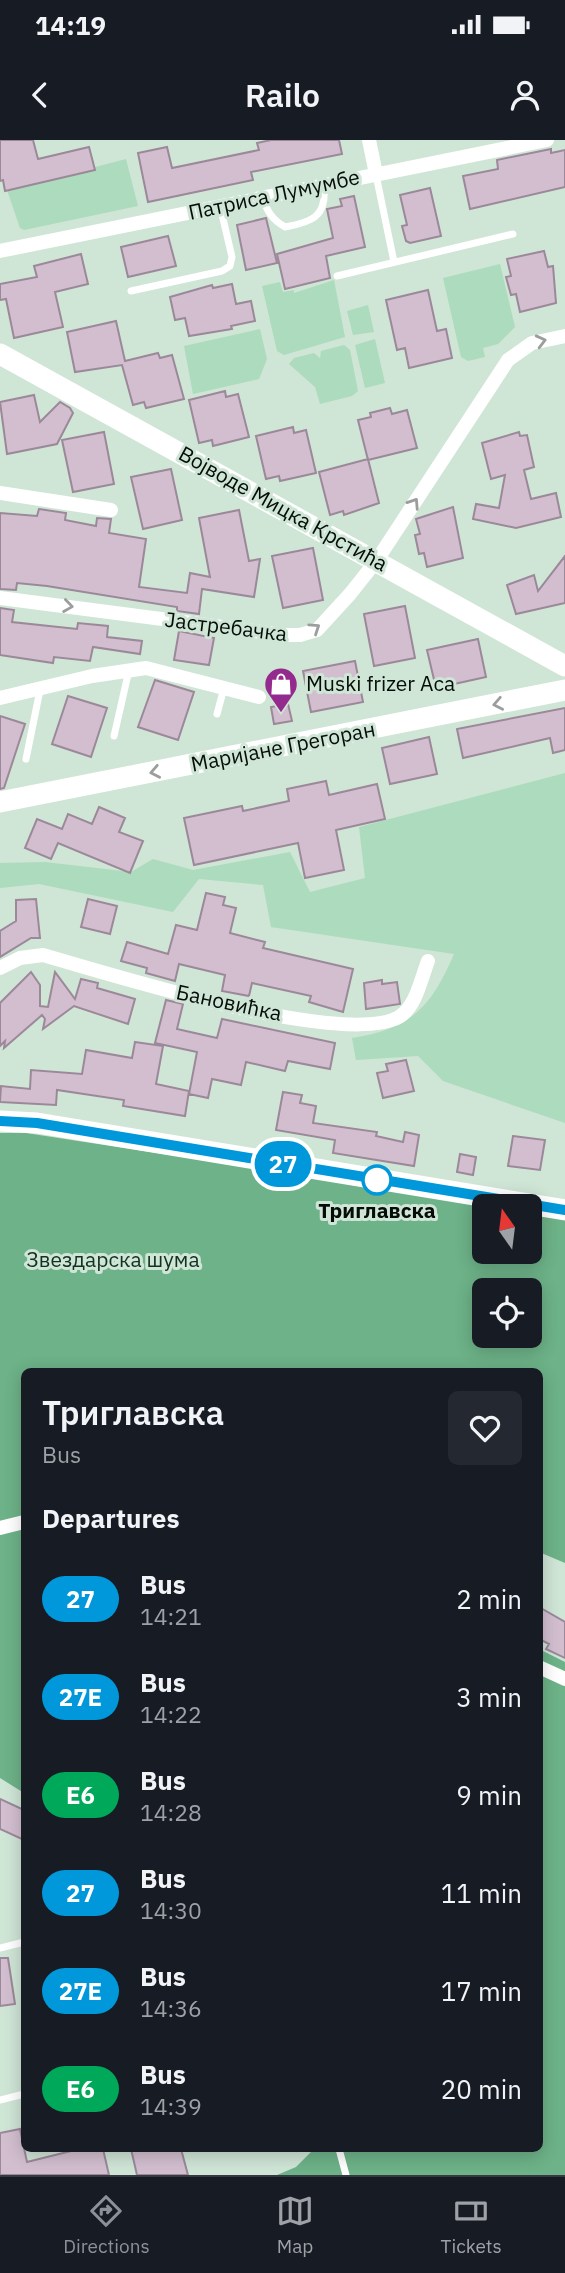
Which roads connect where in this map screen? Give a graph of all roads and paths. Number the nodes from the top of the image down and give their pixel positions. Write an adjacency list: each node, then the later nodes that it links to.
1 (369, 140): 3 (street)
2 (547, 140): 3 (street, Патриса Лумумбе)
3 (376, 174): 4 (street, Патриса Лумумбе); 9 (lane)
4 (324, 185): 5 (street, Патриса Лумумбе); 5 (lane)
5 (263, 198): 6 (street, Патриса Лумумбе)
6 (220, 206): 8 (street, Патриса Лумумбе); 11 (lane)
7 (513, 234): 9 (lane)
8 (0, 251)
9 (394, 262): 10 (lane)
10 (337, 276)
11 (131, 291)
12 (565, 336): 16 (street, Јастребачка, one-way to 12)
13 (0, 354): 16 (street, Војводе Мицка Крстића)
14 (0, 494): 15 (street)
15 (111, 510)
16 (377, 560): 17 (street, Јастребачка, one-way to 16); 18 (street, Војводе Мицка Крстића)
17 (0, 598)
18 (565, 666)
19 (129, 669): 20 (street); 21 (street); 26 (lane)
20 (224, 687): 23 (street); 25 (lane)
21 (40, 690): 24 (street); 27 (lane)
22 (565, 690): 28 (street, Маријане Грегоран, one-way to 28)
23 (259, 696)
24 (0, 698)
25 (217, 714)
26 (114, 736)
27 (26, 759)
28 (0, 802)
29 (428, 961): 30 (street, Бановићка)
30 (0, 968)
31 (0, 1121): 32 (street)
32 (565, 1210)
33 (21, 1523): 34 (street)
34 (0, 1528)
35 (543, 1669): 36 (street)
36 (565, 1679)
37 (21, 1943): 38 (lane)
38 (0, 1948)
39 (21, 2095): 40 (lane)
40 (0, 2100)
41 (340, 2152): 42 (lane)
42 (346, 2175)

